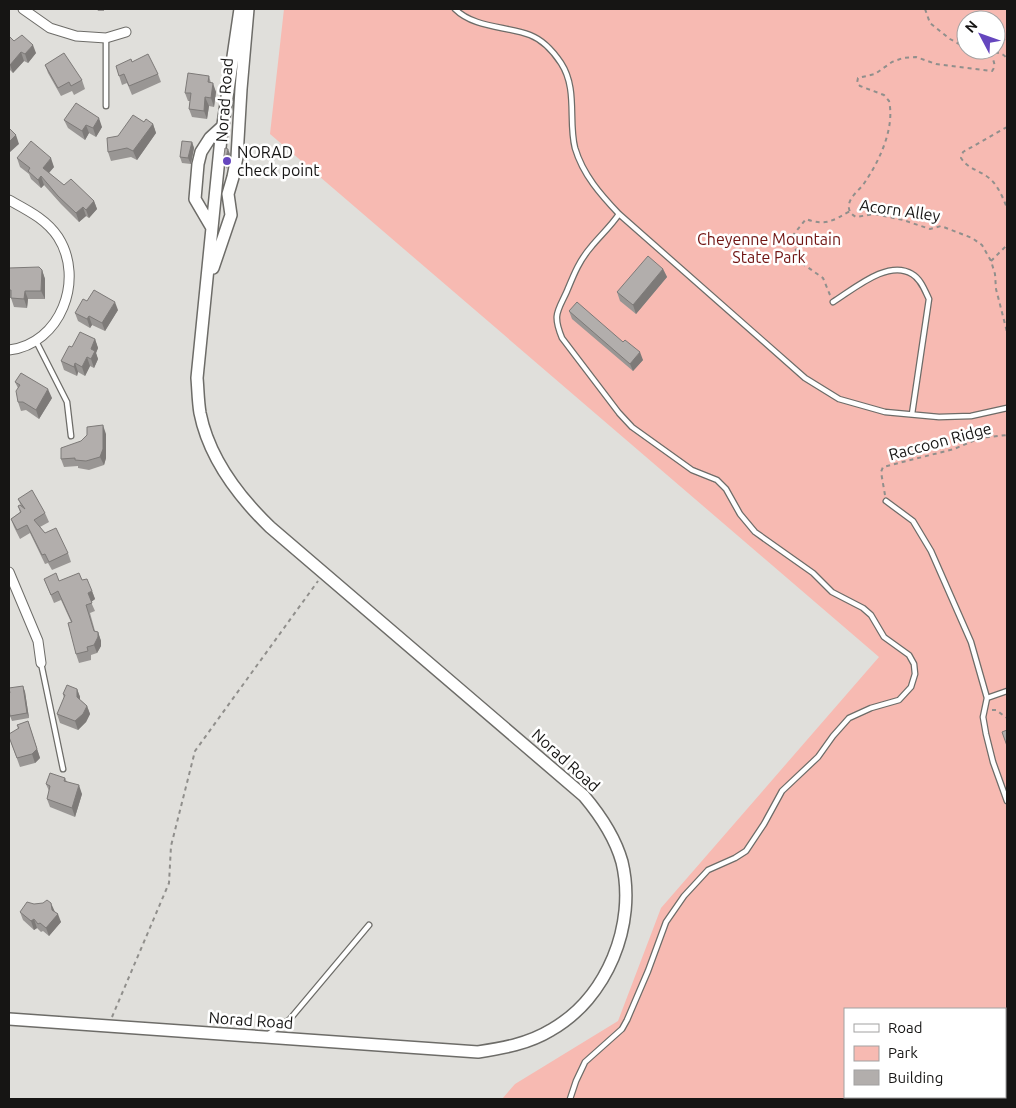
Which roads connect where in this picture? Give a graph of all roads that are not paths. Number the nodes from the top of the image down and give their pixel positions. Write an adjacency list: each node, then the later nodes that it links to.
1 (23, 9): 6 (street)
2 (240, 9): 8 (street, Norad Road)
3 (248, 9): 13 (street, Norad Road)
4 (455, 9): 10 (lane)
5 (126, 32): 6 (street)
6 (106, 38): 7 (lane)
7 (106, 106)
8 (222, 127): 11 (street, Norad Road); 11 (street, Norad Road)
9 (9, 200): 14 (street)
10 (619, 214): 17 (lane); 29 (lane)
11 (212, 228): 13 (street, Norad Road)
12 (833, 302): 17 (lane)
13 (204, 308): 28 (street, Norad Road)
14 (36, 341): 15 (street); 18 (lane)
15 (9, 350)
16 (1007, 408): 17 (lane)
17 (912, 414)
18 (71, 436)
19 (886, 501): 23 (lane)
20 (9, 572): 21 (street)
21 (41, 664): 24 (lane)
22 (1007, 690): 23 (lane)
23 (987, 698): 25 (lane)
24 (63, 769)
25 (1007, 801)
26 (369, 925): 28 (lane)
27 (9, 1019): 28 (street, Norad Road)
28 (263, 1037)
29 (570, 1099)

